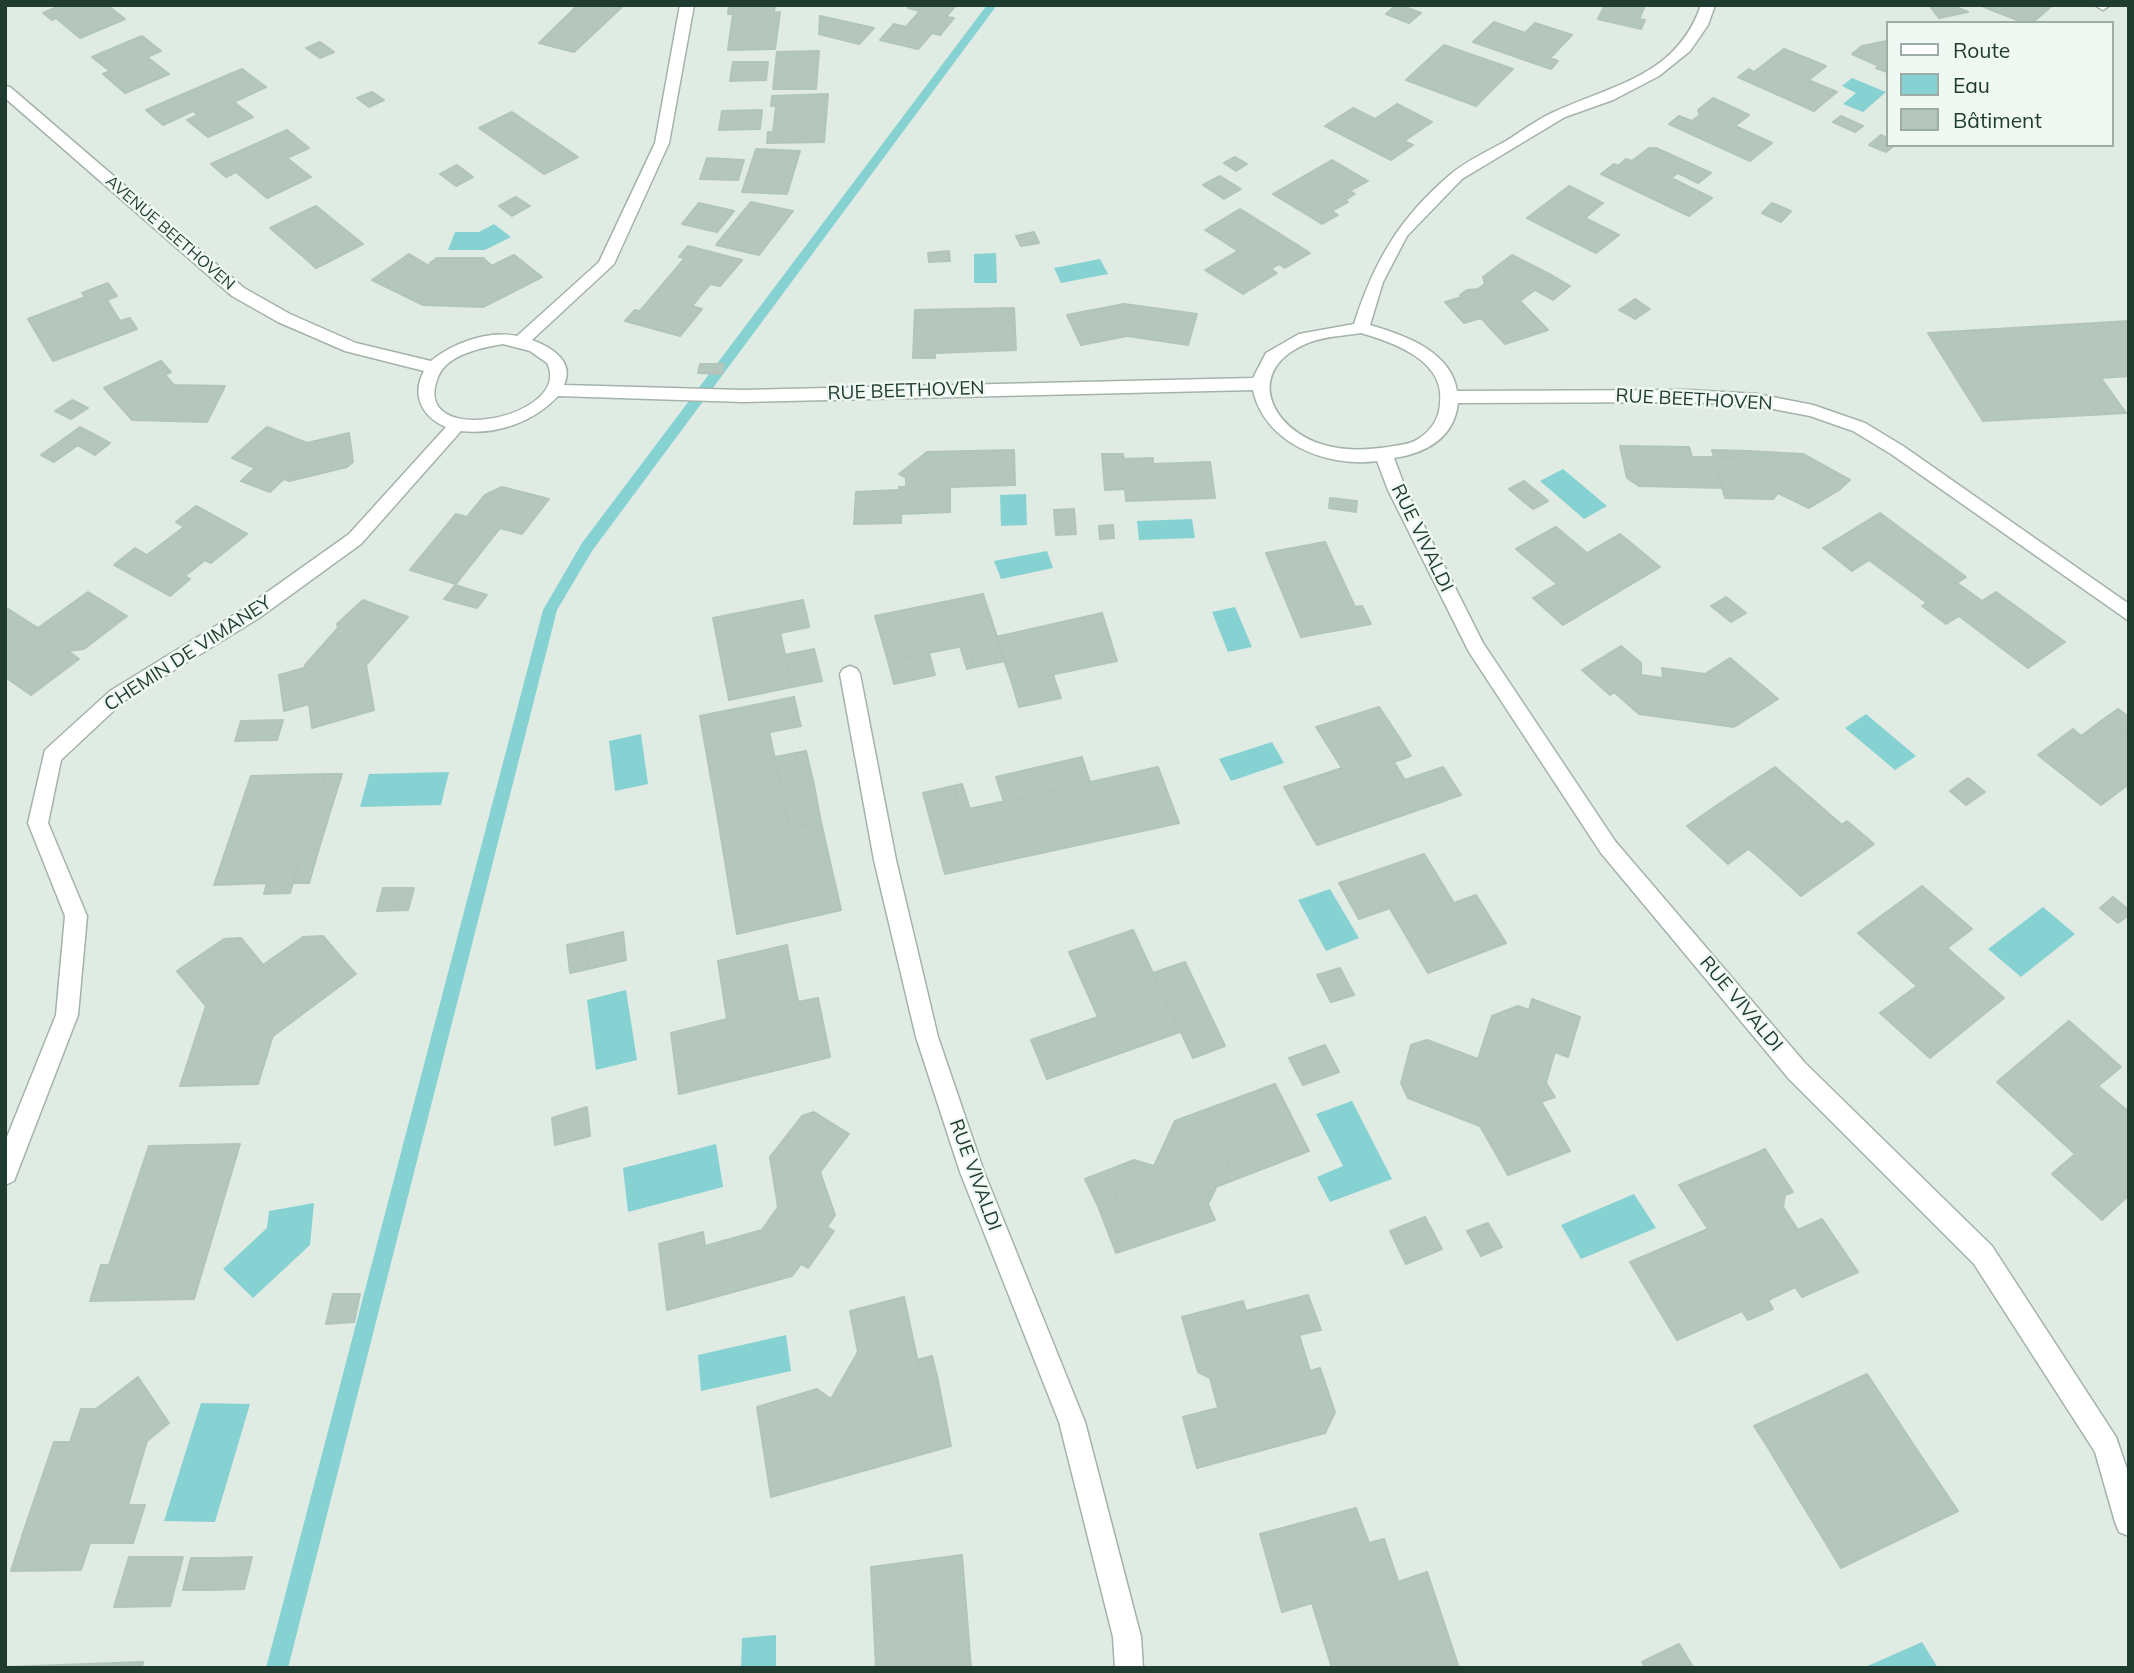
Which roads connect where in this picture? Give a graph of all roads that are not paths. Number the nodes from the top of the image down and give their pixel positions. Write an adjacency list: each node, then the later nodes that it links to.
1 (687, 5): 5 (street)
2 (1708, 5): 4 (street)
3 (5, 90): 6 (street, AVENUE BEETHOVEN)
4 (1361, 328): 7 (street); 9 (street)
5 (522, 341): 6 (street); 8 (street)
6 (435, 368): 10 (street)
7 (1258, 384): 8 (street, RUE BEETHOVEN); 11 (street, RUE VIVALDI)
8 (554, 390): 10 (street)
9 (1449, 397): 11 (street, RUE VIVALDI); 12 (street, RUE BEETHOVEN)
10 (458, 424): 14 (street, CHEMIN DE VIMANEY)
11 (1385, 458): 15 (street, RUE VIVALDI)
12 (2129, 614)
13 (850, 674): 16 (street, RUE VIVALDI)
14 (5, 1173)
15 (2129, 1522)
16 (1129, 1668)

